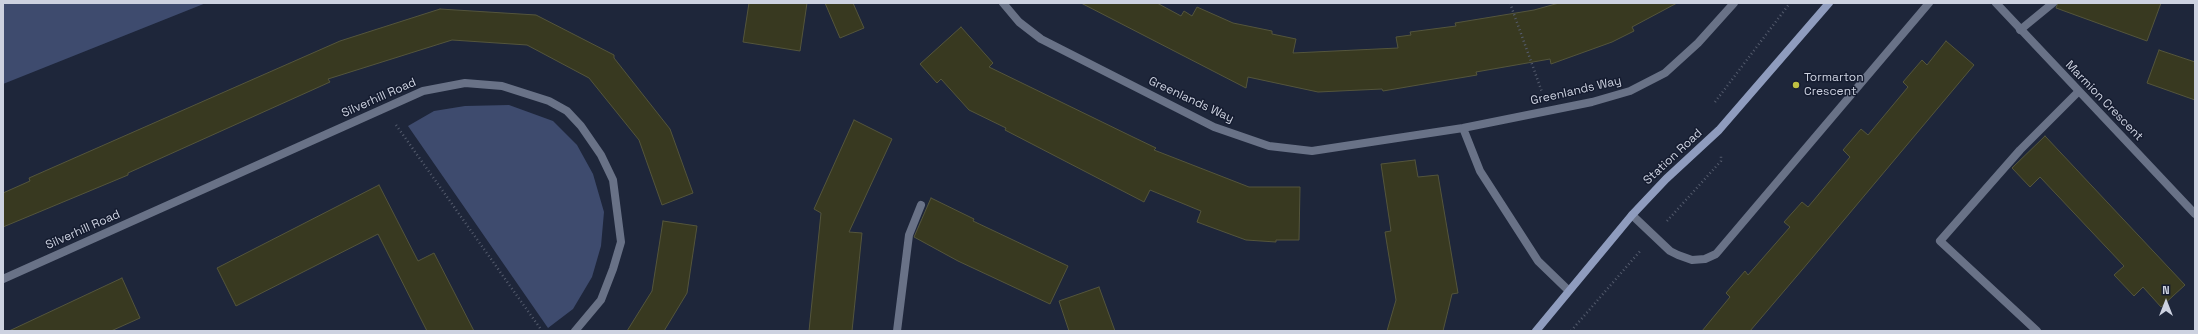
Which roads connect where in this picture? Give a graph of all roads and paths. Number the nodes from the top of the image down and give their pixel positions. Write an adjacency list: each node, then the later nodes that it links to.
1 (1003, 3): 12 (street, Greenlands Way)
2 (1510, 3): 11 (path)
3 (1734, 3): 11 (street, Greenlands Way)
4 (1829, 3): 15 (main road, Station Road)
5 (1929, 3): 15 (street)
6 (1996, 3): 8 (street, Marmion Crescent)
7 (2053, 3): 8 (street)
8 (2020, 30): 9 (street, Marmion Crescent)
9 (2078, 92): 14 (street, Marmion Crescent); 22 (street)
10 (384, 108): 16 (street, Silverhill Road); 18 (path); 19 (street, Silverhill Road)
11 (1549, 111): 12 (street, Greenlands Way)
12 (1462, 128): 17 (street)
13 (921, 205): 20 (street)
14 (2195, 214)
15 (1632, 215): 17 (main road, Station Road)
16 (3, 279)
17 (1568, 290): 21 (main road, Station Road)
18 (542, 331)
19 (575, 331)
20 (898, 331)
21 (1536, 331)
22 (2038, 331)

